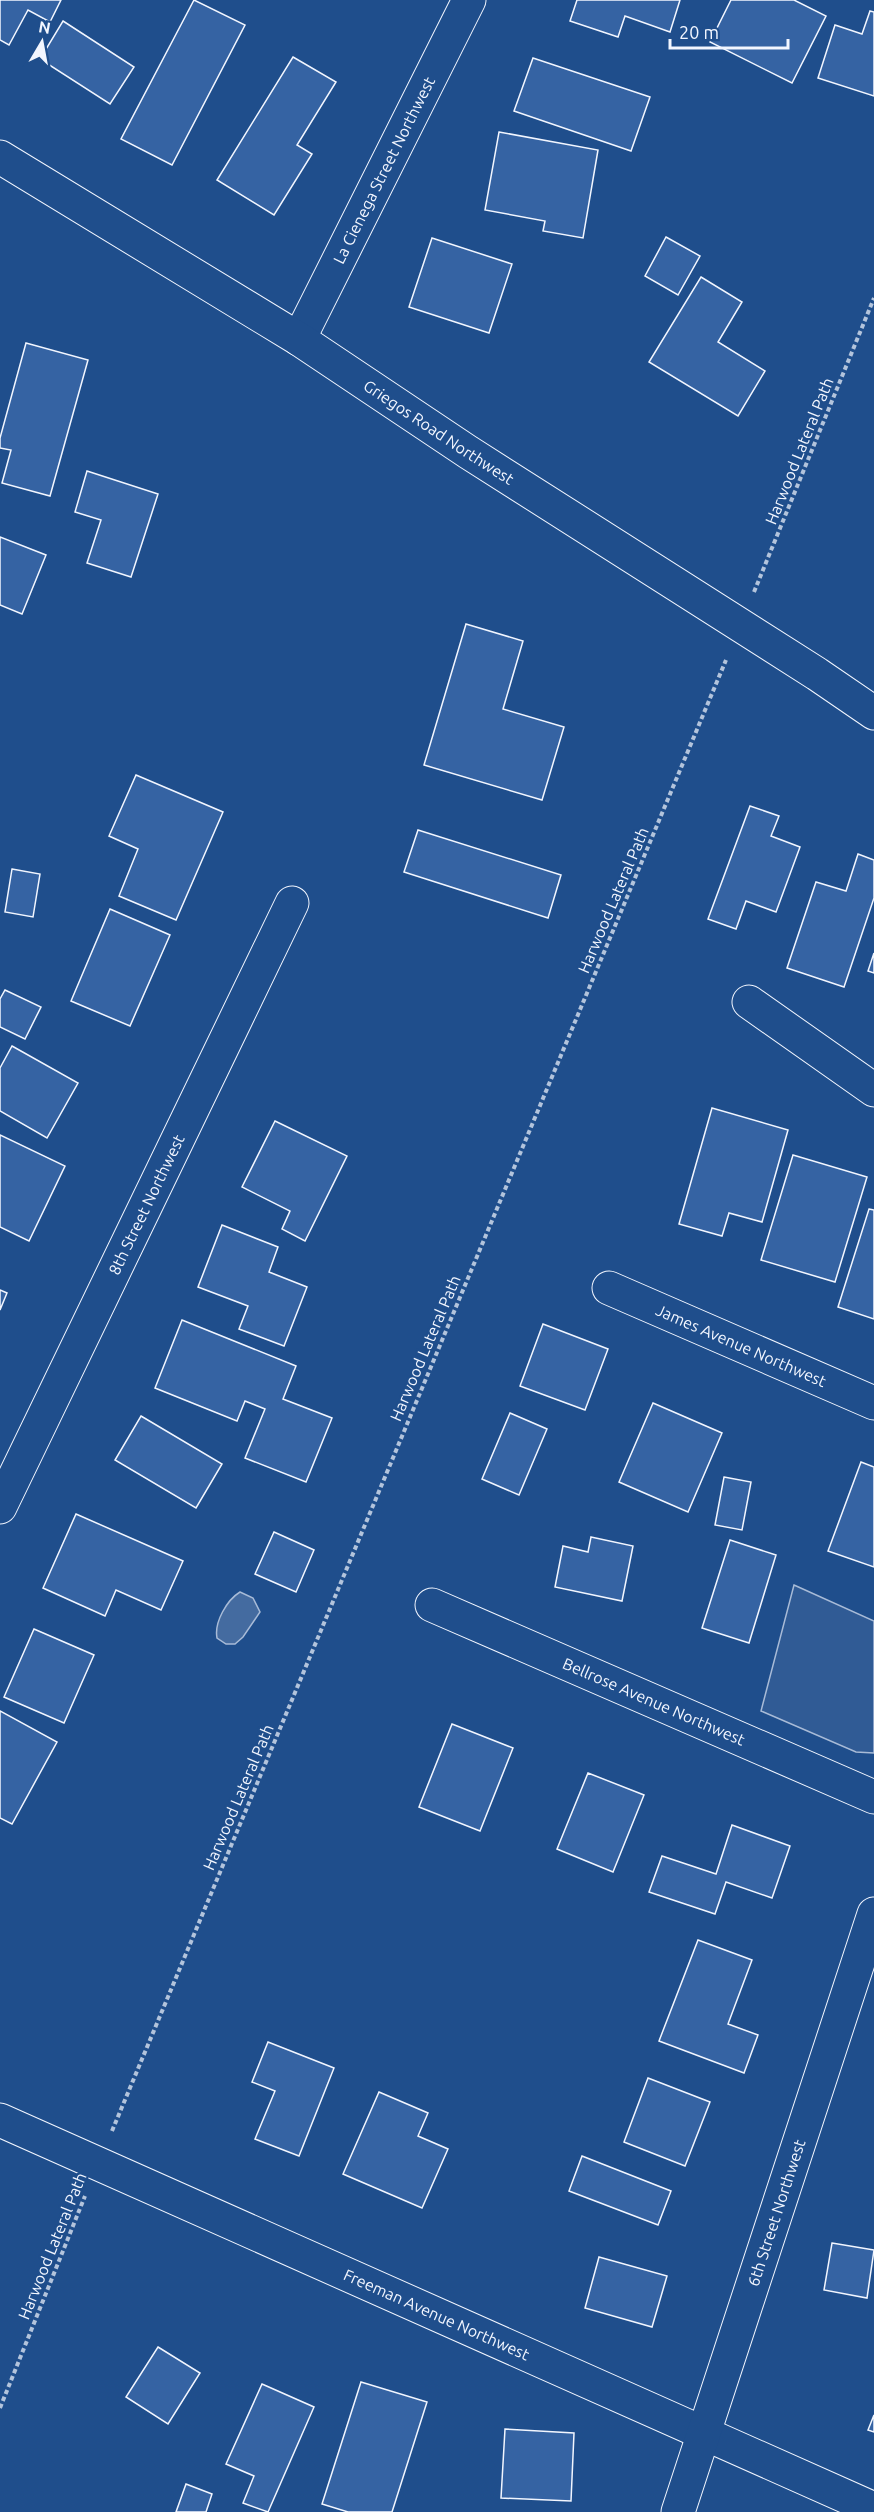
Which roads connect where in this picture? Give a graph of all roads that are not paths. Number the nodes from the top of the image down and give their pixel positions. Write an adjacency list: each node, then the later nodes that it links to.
1 (469, 0): 3 (street, La Cienega Street Northwest)
2 (2, 165): 3 (street, Griegos Road Northwest)
3 (299, 339): 4 (street, Griegos Road Northwest)
4 (874, 713)
5 (292, 903): 10 (street, 8th Street Northwest)
6 (749, 1002): 7 (street)
7 (874, 1090)
8 (609, 1287): 9 (street, James Avenue Northwest)
9 (874, 1403)
10 (0, 1507)
11 (432, 1605): 12 (street, Bellrose Avenue Northwest)
12 (874, 1797)
13 (874, 1914): 15 (street, 6th Street Northwest)
14 (0, 2120): 15 (street, Freeman Avenue Northwest)
15 (705, 2434): 16 (street, Freeman Avenue Northwest); 17 (street, 6th Street Northwest)
16 (874, 2509)
17 (678, 2512)

